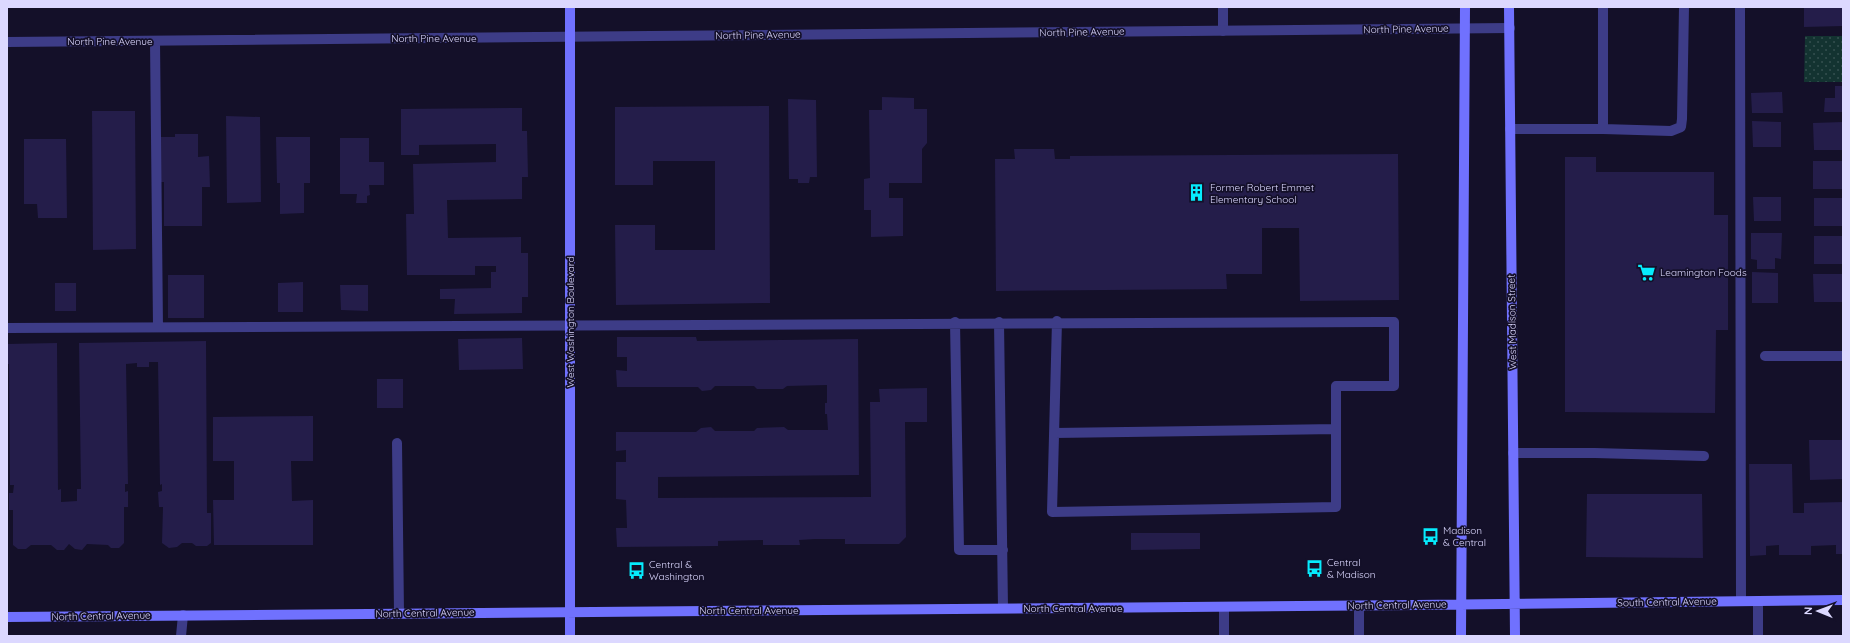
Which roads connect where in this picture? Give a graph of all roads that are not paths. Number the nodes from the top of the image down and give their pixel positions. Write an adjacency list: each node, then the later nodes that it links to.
1 (570, 7): 11 (street, West Washington Boulevard)
2 (1223, 7): 10 (street)
3 (1465, 7): 8 (street)
4 (1510, 7): 9 (street, West Madison Street)
5 (1603, 7): 15 (street)
6 (1684, 7): 15 (street)
7 (1740, 7): 31 (street)
8 (1464, 28): 9 (street, North Pine Avenue); 10 (street, North Pine Avenue); 35 (street)
9 (1510, 28): 14 (street, West Madison Street)
10 (1223, 31): 11 (street, North Pine Avenue)
11 (570, 37): 12 (street, North Pine Avenue); 19 (street, West Washington Boulevard)
12 (155, 41): 13 (street, North Pine Avenue); 20 (street)
13 (7, 42)
14 (1510, 129): 15 (street); 27 (street, West Madison Street)
15 (1603, 129)
16 (1058, 321): 18 (street); 24 (street); 25 (street)
17 (955, 322): 18 (street); 19 (street); 29 (street)
18 (999, 322): 29 (street)
19 (570, 326): 20 (street); 39 (street, West Washington Boulevard)
20 (158, 327): 21 (street)
21 (7, 328)
22 (1765, 356): 23 (street)
23 (1843, 356)
24 (1336, 429): 25 (street); 25 (street)
25 (1054, 433)
26 (397, 443): 40 (street)
27 (1513, 453): 28 (street); 34 (street, West Madison Street)
28 (1704, 456)
29 (1003, 550): 38 (street)
30 (1843, 600): 32 (street, South Central Avenue)
31 (1741, 601): 32 (street, South Central Avenue); 34 (street, South Central Avenue)
32 (1758, 601): 49 (street)
33 (1490, 604): 34 (street, South Central Avenue); 35 (street, North Central Avenue)
34 (1514, 604): 48 (street, West Madison Street)
35 (1461, 605): 36 (street, North Central Avenue); 47 (street)
36 (1359, 606): 37 (street, North Central Avenue); 46 (street)
37 (1224, 607): 38 (street, North Central Avenue); 45 (street)
38 (1003, 608): 39 (street, North Central Avenue)
39 (570, 611): 40 (street, North Central Avenue); 44 (street, West Washington Boulevard)
40 (399, 613): 41 (street, North Central Avenue)
41 (183, 615): 42 (street, North Central Avenue); 43 (street)
42 (7, 617)
43 (181, 636)
44 (570, 636)
45 (1224, 636)
46 (1359, 636)
47 (1460, 636)
48 (1514, 636)
49 (1758, 636)

